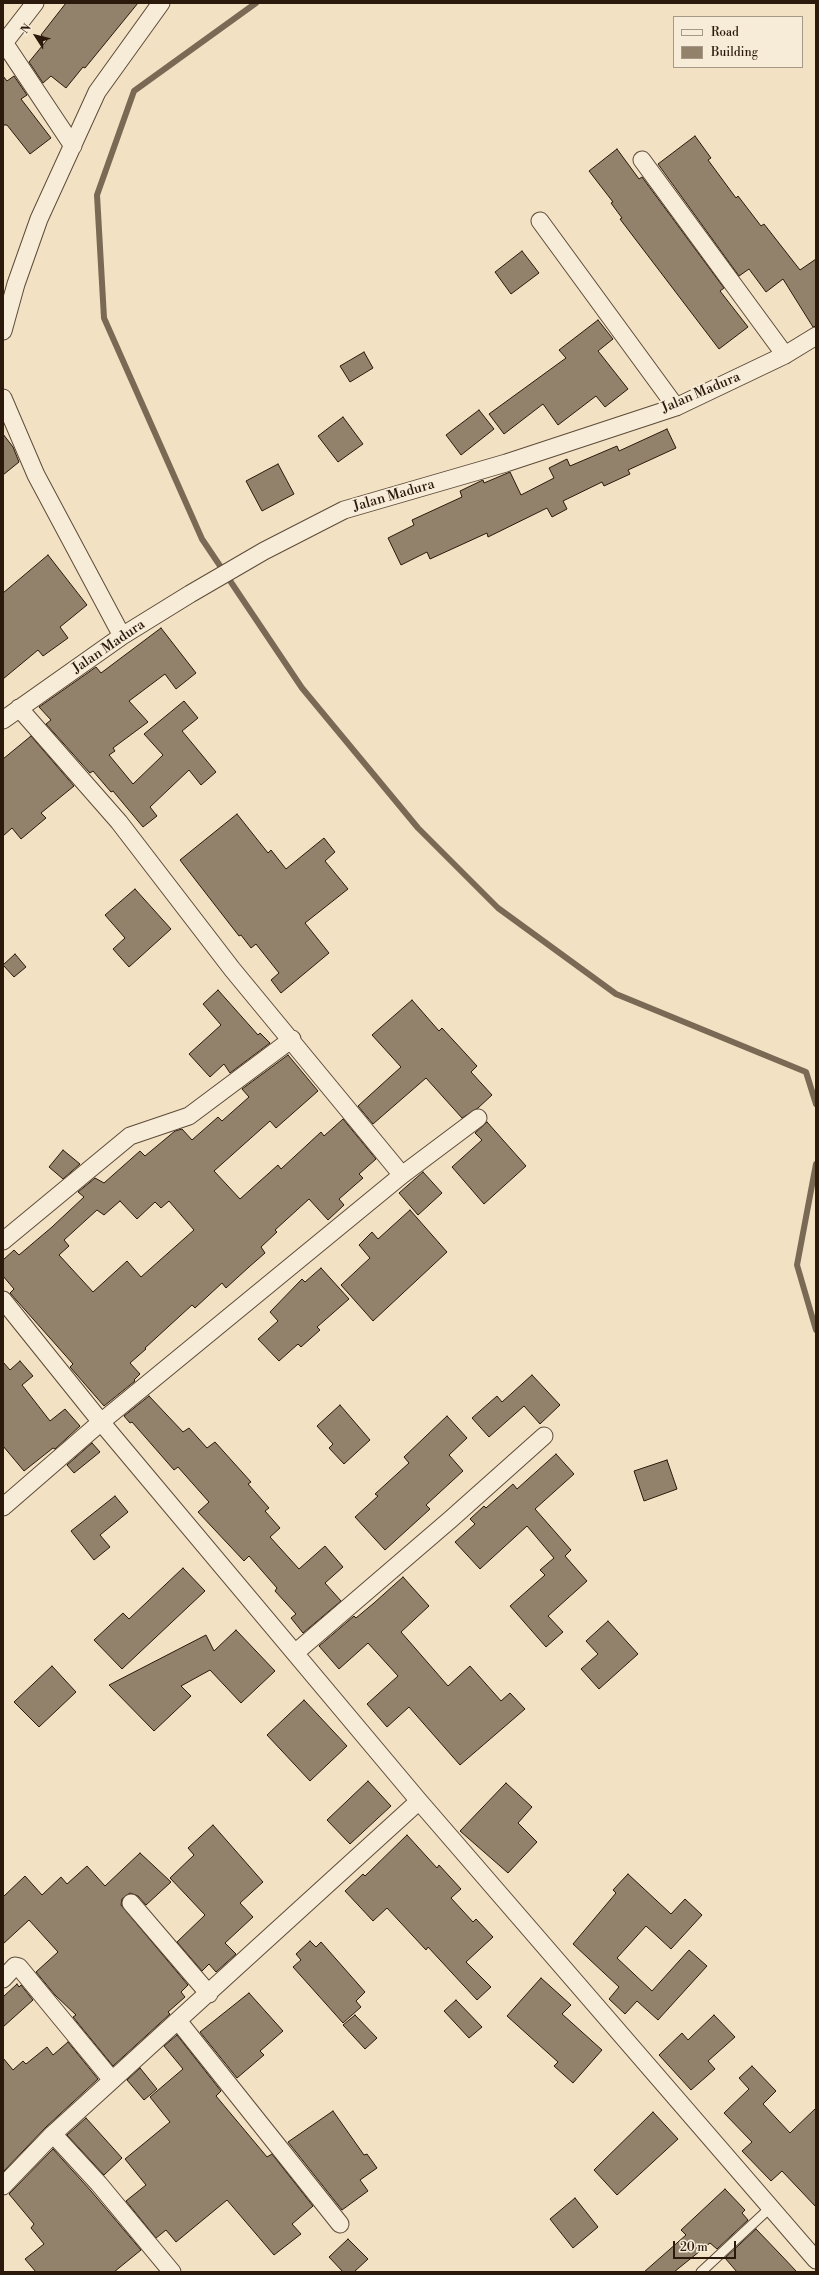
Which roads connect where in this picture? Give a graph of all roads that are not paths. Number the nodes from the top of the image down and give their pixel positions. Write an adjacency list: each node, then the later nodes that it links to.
1 (35, 3): 3 (street)
2 (161, 3): 4 (street)
3 (4, 42): 4 (street)
4 (73, 146): 7 (street)
5 (642, 160): 9 (street)
6 (540, 221): 11 (street)
7 (3, 330)
8 (816, 336): 9 (street, Jalan Madura)
9 (785, 355): 11 (street, Jalan Madura)
10 (3, 398): 12 (street)
11 (676, 407): 13 (street, Jalan Madura)
12 (10, 433): 13 (street)
13 (122, 636): 14 (street, Jalan Madura)
14 (20, 708): 15 (street, Jalan Madura); 16 (street)
15 (3, 720)
16 (292, 1040): 18 (street); 19 (street)
17 (478, 1118): 18 (street)
18 (402, 1175): 21 (street)
19 (3, 1241)
20 (3, 1300): 21 (street)
21 (101, 1422): 23 (street); 24 (street)
22 (544, 1436): 24 (street)
23 (3, 1507)
24 (296, 1652): 25 (street)
25 (419, 1801): 28 (street); 33 (street)
26 (131, 1903): 28 (street)
27 (3, 1979): 30 (street)
28 (209, 1994): 29 (street)
29 (179, 2022): 30 (street); 34 (street)
30 (112, 2080): 31 (street)
31 (53, 2134): 32 (street); 36 (street)
32 (3, 2186)
33 (771, 2208): 35 (street); 37 (lane)
34 (340, 2224)
35 (816, 2260)
36 (172, 2272)
37 (701, 2272)

